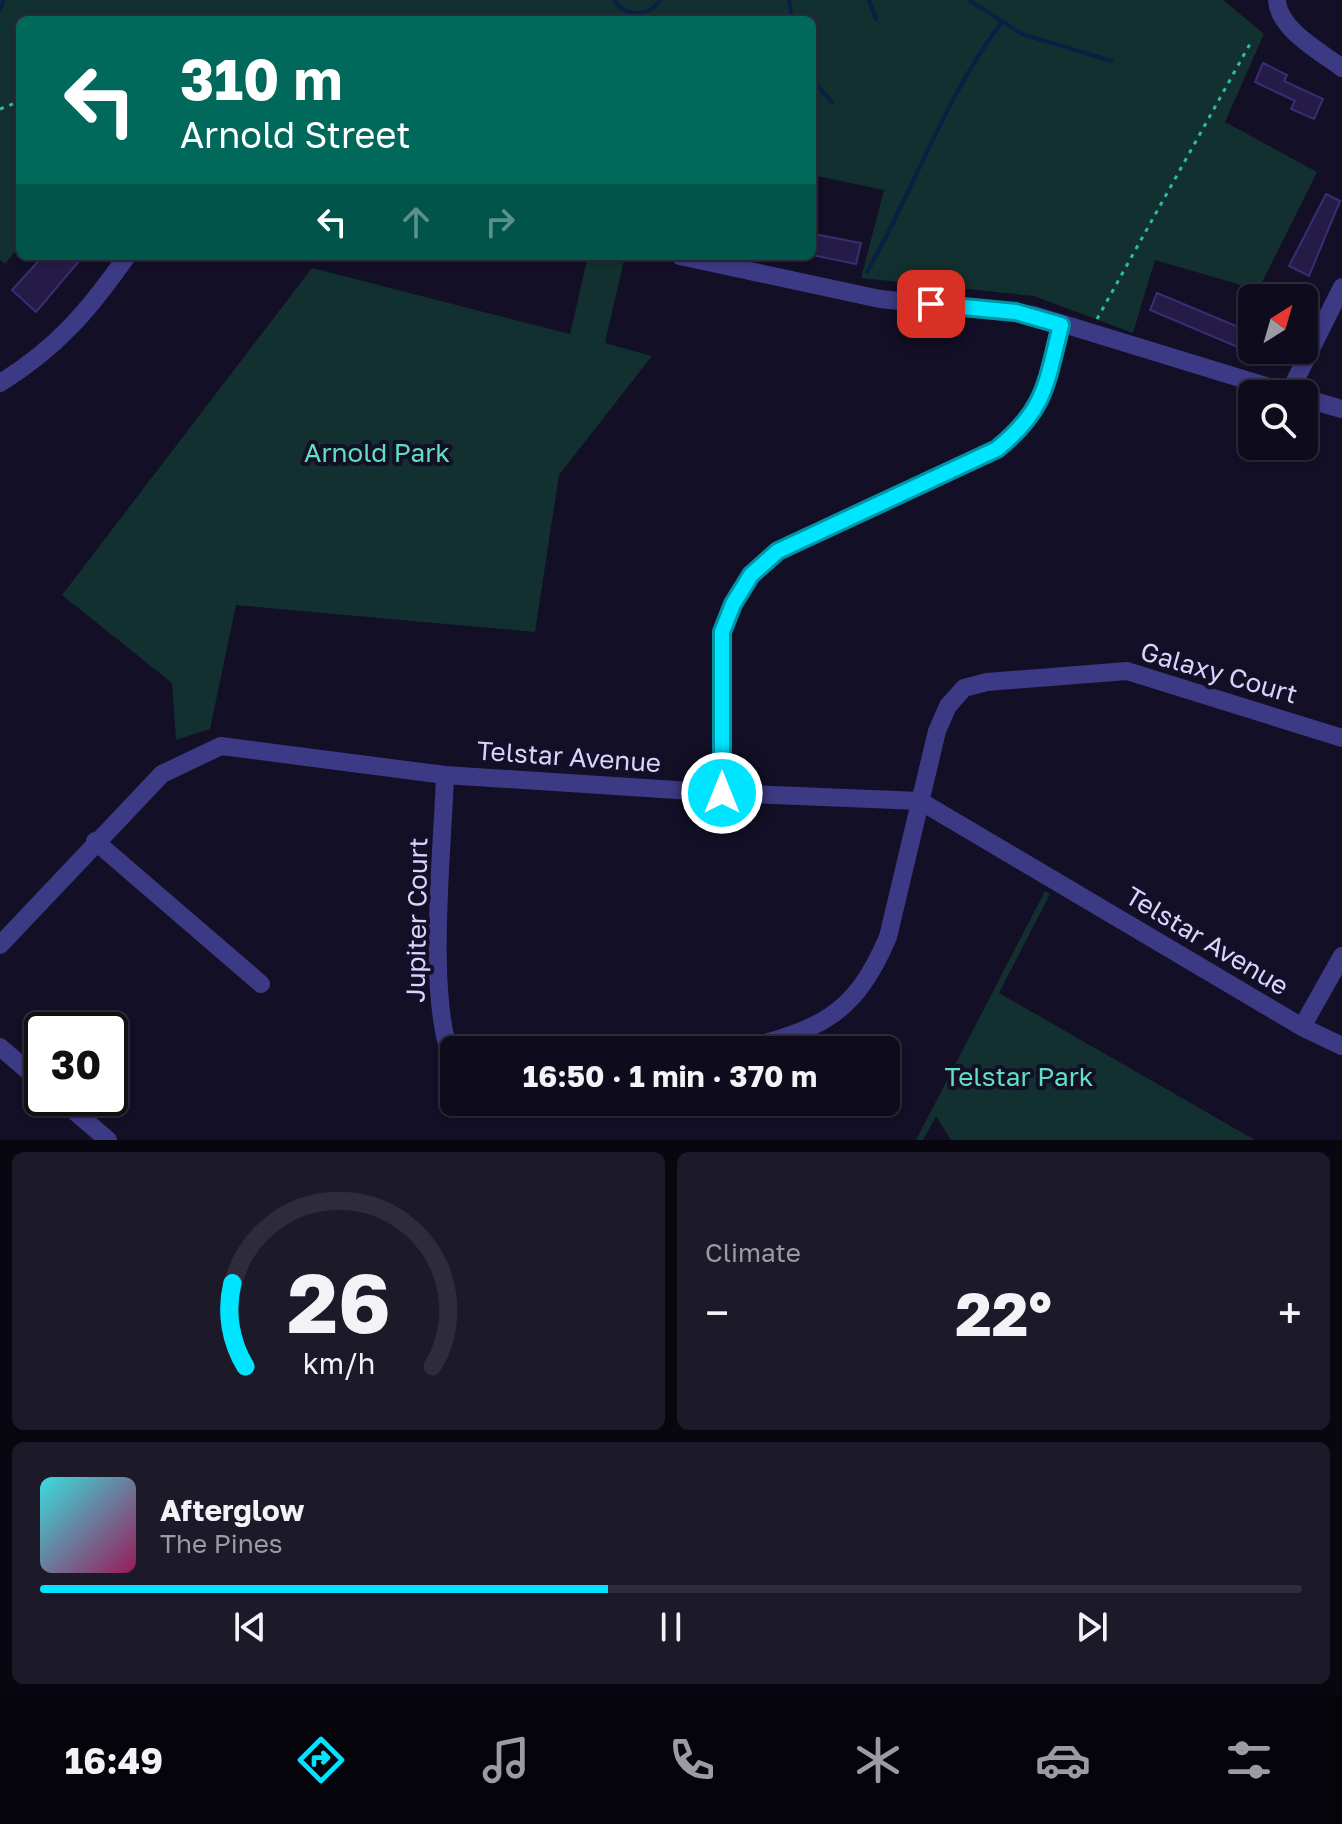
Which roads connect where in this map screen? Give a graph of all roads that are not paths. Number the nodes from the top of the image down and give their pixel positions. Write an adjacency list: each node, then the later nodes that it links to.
1 (1278, 7): 2 (street)
2 (1342, 68)
3 (124, 260): 9 (street)
4 (698, 260): 6 (street)
5 (1342, 287): 8 (street)
6 (1061, 325): 7 (street); 14 (street)
7 (1245, 380)
8 (1302, 380)
9 (0, 383)
10 (1318, 402): 11 (street)
11 (1342, 409)
12 (1342, 738): 15 (street, Galaxy Court)
13 (445, 775): 14 (street, Telstar Avenue); 16 (street, Telstar Avenue); 21 (street, Jupiter Court)
14 (722, 793): 15 (street, Telstar Avenue)
15 (920, 801): 20 (street, Telstar Avenue); 22 (street)
16 (95, 841): 17 (street, Telstar Avenue); 19 (street)
17 (0, 945)
18 (1342, 956): 20 (street)
19 (261, 984)
20 (1302, 1027): 23 (street, Telstar Avenue)
21 (445, 1036)
22 (794, 1036)
23 (1342, 1046)
24 (0, 1047): 25 (street)
25 (24, 1068)
26 (80, 1116): 27 (street)
27 (108, 1140)

